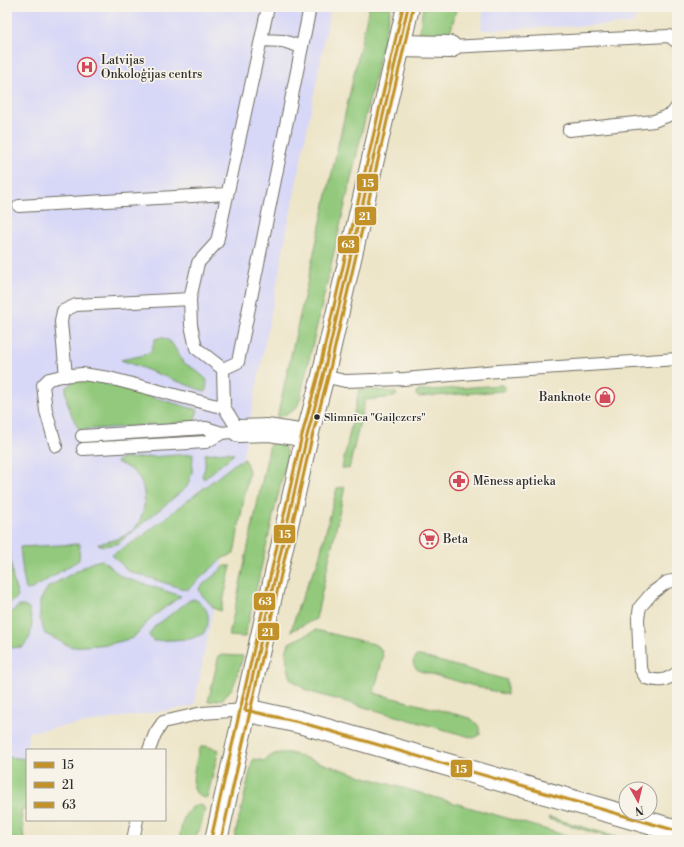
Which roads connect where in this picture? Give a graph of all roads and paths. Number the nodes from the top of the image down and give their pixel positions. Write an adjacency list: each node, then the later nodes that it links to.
1 (268, 7): 4 (lane)
2 (310, 7): 7 (lane)
3 (408, 7): 6 (street)
4 (261, 40): 7 (lane); 11 (lane)
5 (677, 42): 8 (lane)
6 (399, 46): 8 (street); 17 (street)
7 (302, 47): 15 (lane)
8 (450, 47)
9 (677, 107): 10 (lane)
10 (569, 130)
11 (227, 194): 12 (lane); 13 (lane)
12 (18, 206)
13 (190, 299): 15 (lane); 16 (lane)
14 (677, 359): 17 (lane)
15 (223, 369): 18 (lane)
16 (66, 376): 18 (lane); 22 (lane)
17 (323, 376): 21 (street)
18 (224, 407): 19 (lane)
19 (230, 432): 20 (lane); 21 (street); 23 (lane)
20 (82, 436)
21 (307, 436): 26 (street)
22 (56, 446)
23 (83, 449)
24 (677, 580): 25 (lane)
25 (677, 673)
26 (246, 710): 27 (lane); 29 (street); 31 (street)
27 (149, 749)
28 (136, 821): 30 (lane)
29 (677, 831)
30 (133, 840)
31 (216, 840)

